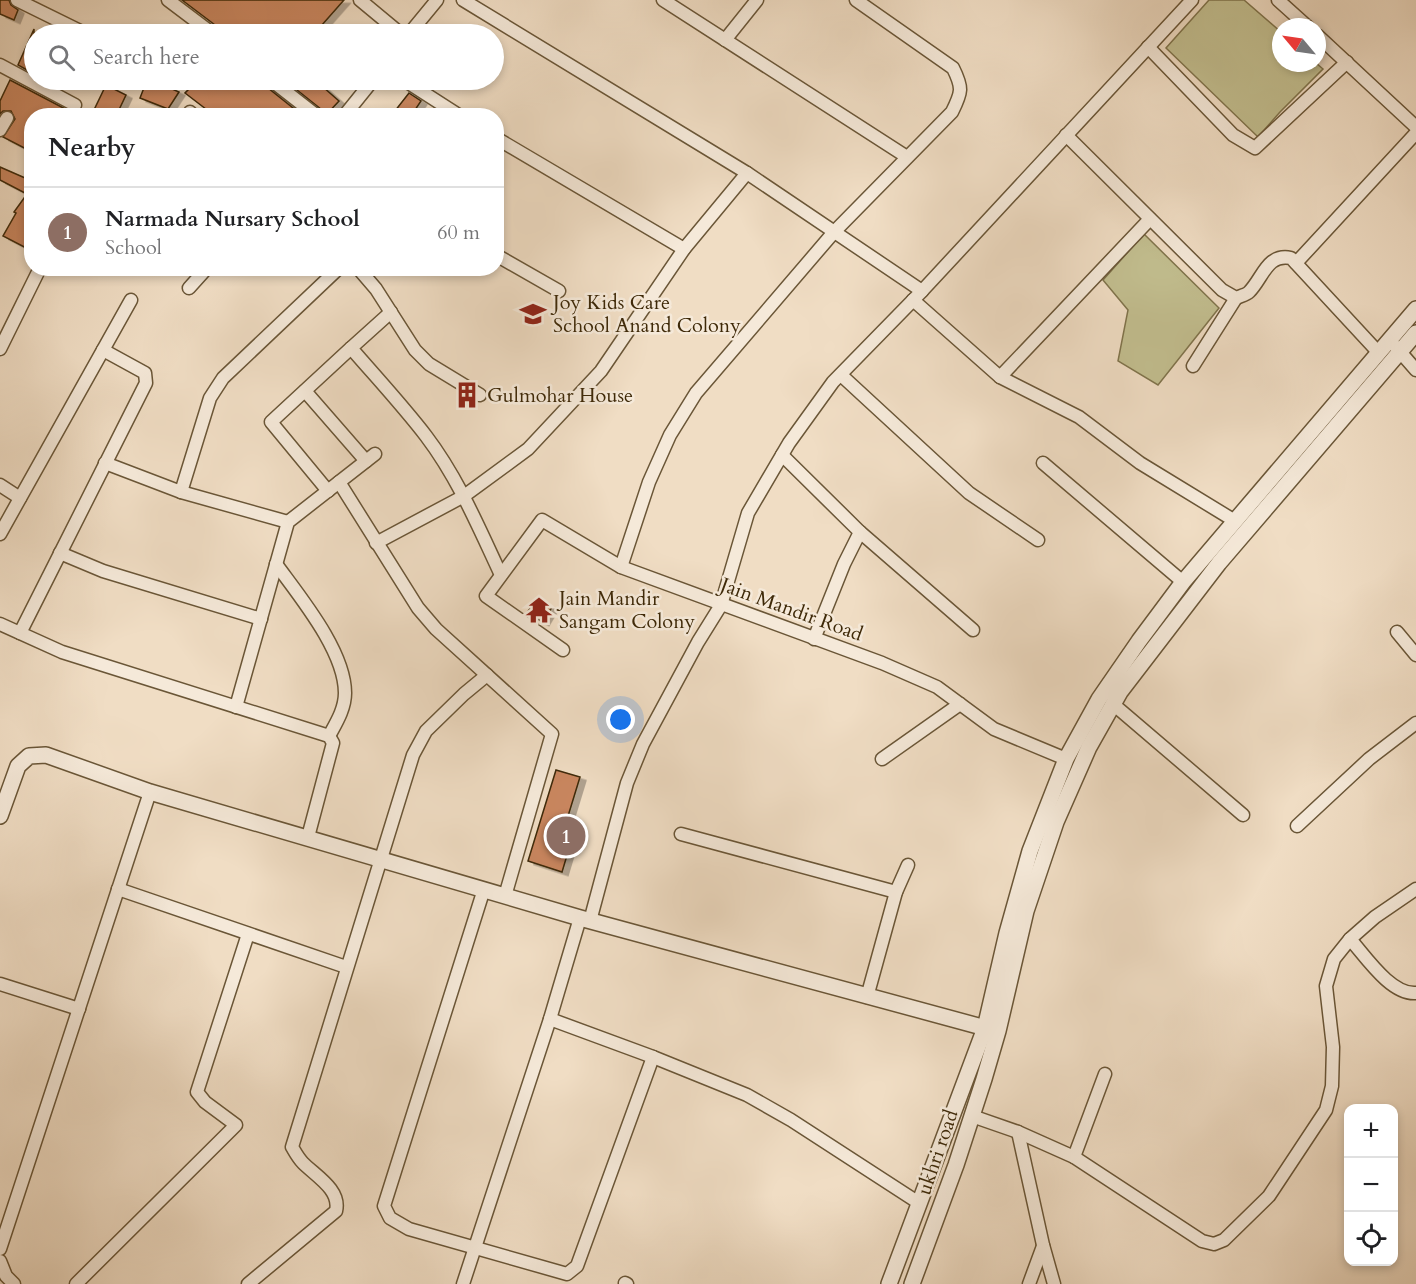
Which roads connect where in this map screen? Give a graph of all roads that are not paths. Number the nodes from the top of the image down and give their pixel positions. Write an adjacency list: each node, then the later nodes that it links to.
1 (17, 0): 12 (street)
2 (168, 0): 13 (street)
3 (360, 0): 14 (street)
4 (437, 0): 15 (street)
5 (463, 0): 16 (street)
6 (663, 0): 18 (street)
7 (757, 0): 18 (street)
8 (856, 0): 38 (street)
9 (1192, 0): 20 (street)
10 (1278, 0): 11 (street)
11 (1298, 18)
12 (66, 24)
13 (200, 24)
14 (389, 24)
15 (417, 24)
16 (502, 24)
17 (504, 25): 39 (street)
18 (725, 40): 38 (street)
19 (1326, 43): 21 (street)
20 (1148, 47): 21 (street); 36 (street)
21 (1347, 62): 33 (street)
22 (0, 65): 23 (street)
23 (24, 78)
24 (47, 90): 28 (street)
25 (284, 90): 29 (street)
26 (365, 90): 30 (street)
27 (420, 90): 31 (street)
28 (75, 105)
29 (307, 108)
30 (350, 108)
31 (448, 108)
32 (7, 118): 34 (street)
33 (1416, 127)
34 (0, 130)
35 (1416, 133): 44 (street)
36 (1066, 135): 40 (street); 51 (street)
37 (504, 143): 42 (street)
38 (907, 157): 41 (street)
39 (747, 173): 41 (street); 42 (street)
40 (1150, 219): 52 (street); 65 (street)
41 (834, 232): 51 (street); 85 (street)
42 (684, 249): 75 (street)
43 (504, 260): 50 (street)
44 (1296, 263): 52 (street); 61 (street)
45 (36, 276): 59 (street)
46 (200, 276): 49 (street)
47 (331, 276): 74 (street)
48 (365, 276): 55 (street)
49 (189, 288)
50 (559, 291)
51 (918, 295): 64 (street); 65 (street)
52 (1236, 298): 62 (street)
53 (131, 300): 60 (street)
54 (1416, 309): 57 (street)
55 (392, 312): 58 (street); 67 (street)
56 (1416, 333): 57 (street)
57 (1394, 346): 61 (street); 63 (street); 99 (street)
58 (351, 348): 66 (street); 75 (street)
59 (0, 349)
60 (103, 350): 69 (street); 76 (street)
61 (1378, 352): 77 (street)
62 (1193, 366)
63 (1416, 370)
64 (841, 375): 68 (street); 81 (street)
65 (1000, 377): 77 (street)
66 (305, 391): 71 (street); 73 (street)
67 (480, 395)
68 (782, 455): 79 (street); 88 (street)
69 (105, 463): 74 (street); 83 (street)
70 (1043, 464): 87 (street)
71 (339, 482): 73 (street); 82 (street)
72 (0, 485): 76 (street)
73 (328, 491): 78 (street)
74 (181, 492): 78 (street)
75 (464, 496): 82 (street); 86 (street)
76 (20, 498): 80 (street)
77 (1235, 521): 87 (street)
78 (288, 522): 84 (street)
79 (860, 532): 91 (street); 94 (street)
80 (0, 534)
81 (1038, 540)
82 (376, 543): 97 (street)
83 (60, 554): 89 (street); 93 (street)
84 (276, 564): 89 (street); 102 (street)
85 (621, 567): 86 (street, Jain Mandir Road); 88 (street, Jain Mandir Road)
86 (501, 575): 95 (street, Jain Mandir Road)
87 (1183, 582): 104 (street)
88 (720, 605): 94 (street, Jain Mandir Road); 118 (street)
89 (261, 619): 100 (street)
90 (0, 624): 93 (street)
91 (973, 630)
92 (1397, 632): 96 (street)
93 (20, 633): 100 (street)
94 (814, 639): 98 (street, Jain Mandir Road)
95 (563, 650)
96 (1416, 655)
97 (487, 675): 111 (street); 117 (street)
98 (960, 704): 103 (street); 104 (street, Jain Mandir Road)
99 (1113, 704): 106 (street); 127 (street)
100 (236, 707): 102 (street)
101 (1416, 723): 108 (street)
102 (329, 736): 110 (street)
103 (882, 759)
104 (1066, 759): 127 (street)
105 (150, 792): 107 (street); 110 (street); 113 (street)
106 (1242, 815)
107 (0, 816)
108 (1297, 826)
109 (681, 834): 116 (street)
110 (308, 837): 111 (street)
111 (379, 858): 114 (street); 121 (street)
112 (908, 865): 116 (street)
113 (118, 889): 119 (street); 125 (street)
114 (484, 889): 117 (street); 135 (street)
115 (1416, 889): 120 (street)
116 (896, 892): 124 (street)
117 (505, 896): 118 (street)
118 (585, 919): 124 (street); 126 (street)
119 (248, 934): 121 (street); 139 (street)
120 (1350, 939): 123 (street); 132 (street)
121 (346, 967): 140 (street)
122 (0, 984): 125 (street)
123 (1416, 993)
124 (867, 997): 127 (street)
125 (79, 1009): 136 (street)
126 (550, 1019): 128 (street); 135 (street)
127 (991, 1030): 130 (street, ukhri road); 133 (street)
128 (653, 1057): 133 (street); 135 (street)
129 (1105, 1074): 132 (street)
130 (972, 1116): 131 (street); 143 (street, ukhri road)
131 (1018, 1132): 132 (street); 134 (street)
132 (1074, 1157)
133 (919, 1203): 142 (street)
134 (1043, 1245): 144 (street); 145 (street)
135 (476, 1248): 141 (street)
136 (0, 1249)
137 (0, 1262): 138 (street)
138 (14, 1284)
139 (76, 1284)
140 (248, 1284)
141 (463, 1284)
142 (889, 1284)
143 (912, 1284)
144 (1029, 1284)
145 (1054, 1284)

